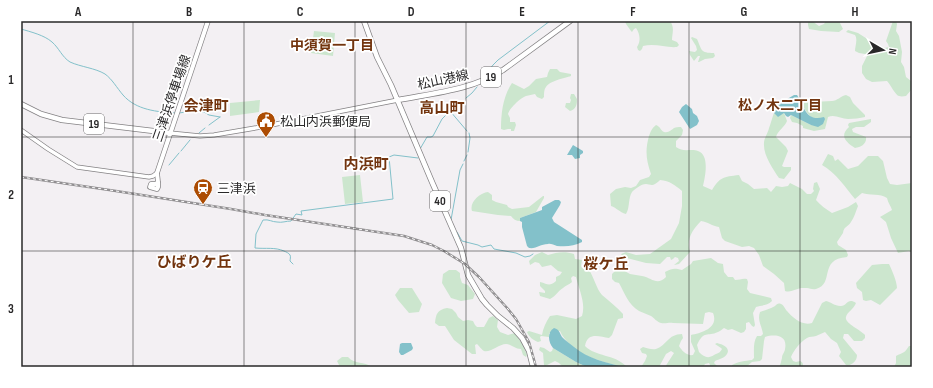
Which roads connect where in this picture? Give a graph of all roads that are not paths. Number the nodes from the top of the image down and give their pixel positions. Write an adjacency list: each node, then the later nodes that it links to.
1 (208, 21): 7 (main road, 三津浜停車場線)
2 (364, 21): 4 (main road, 40)
3 (570, 21): 4 (main road, 松山港線 / 19)
4 (398, 100): 7 (street); 10 (main road, 40)
5 (21, 104): 7 (main road, 19)
6 (21, 130): 8 (street)
7 (170, 133): 8 (main road, 三津浜停車場線)
8 (157, 173): 9 (main road, 三津浜停車場線)
9 (158, 182)
10 (533, 367)

